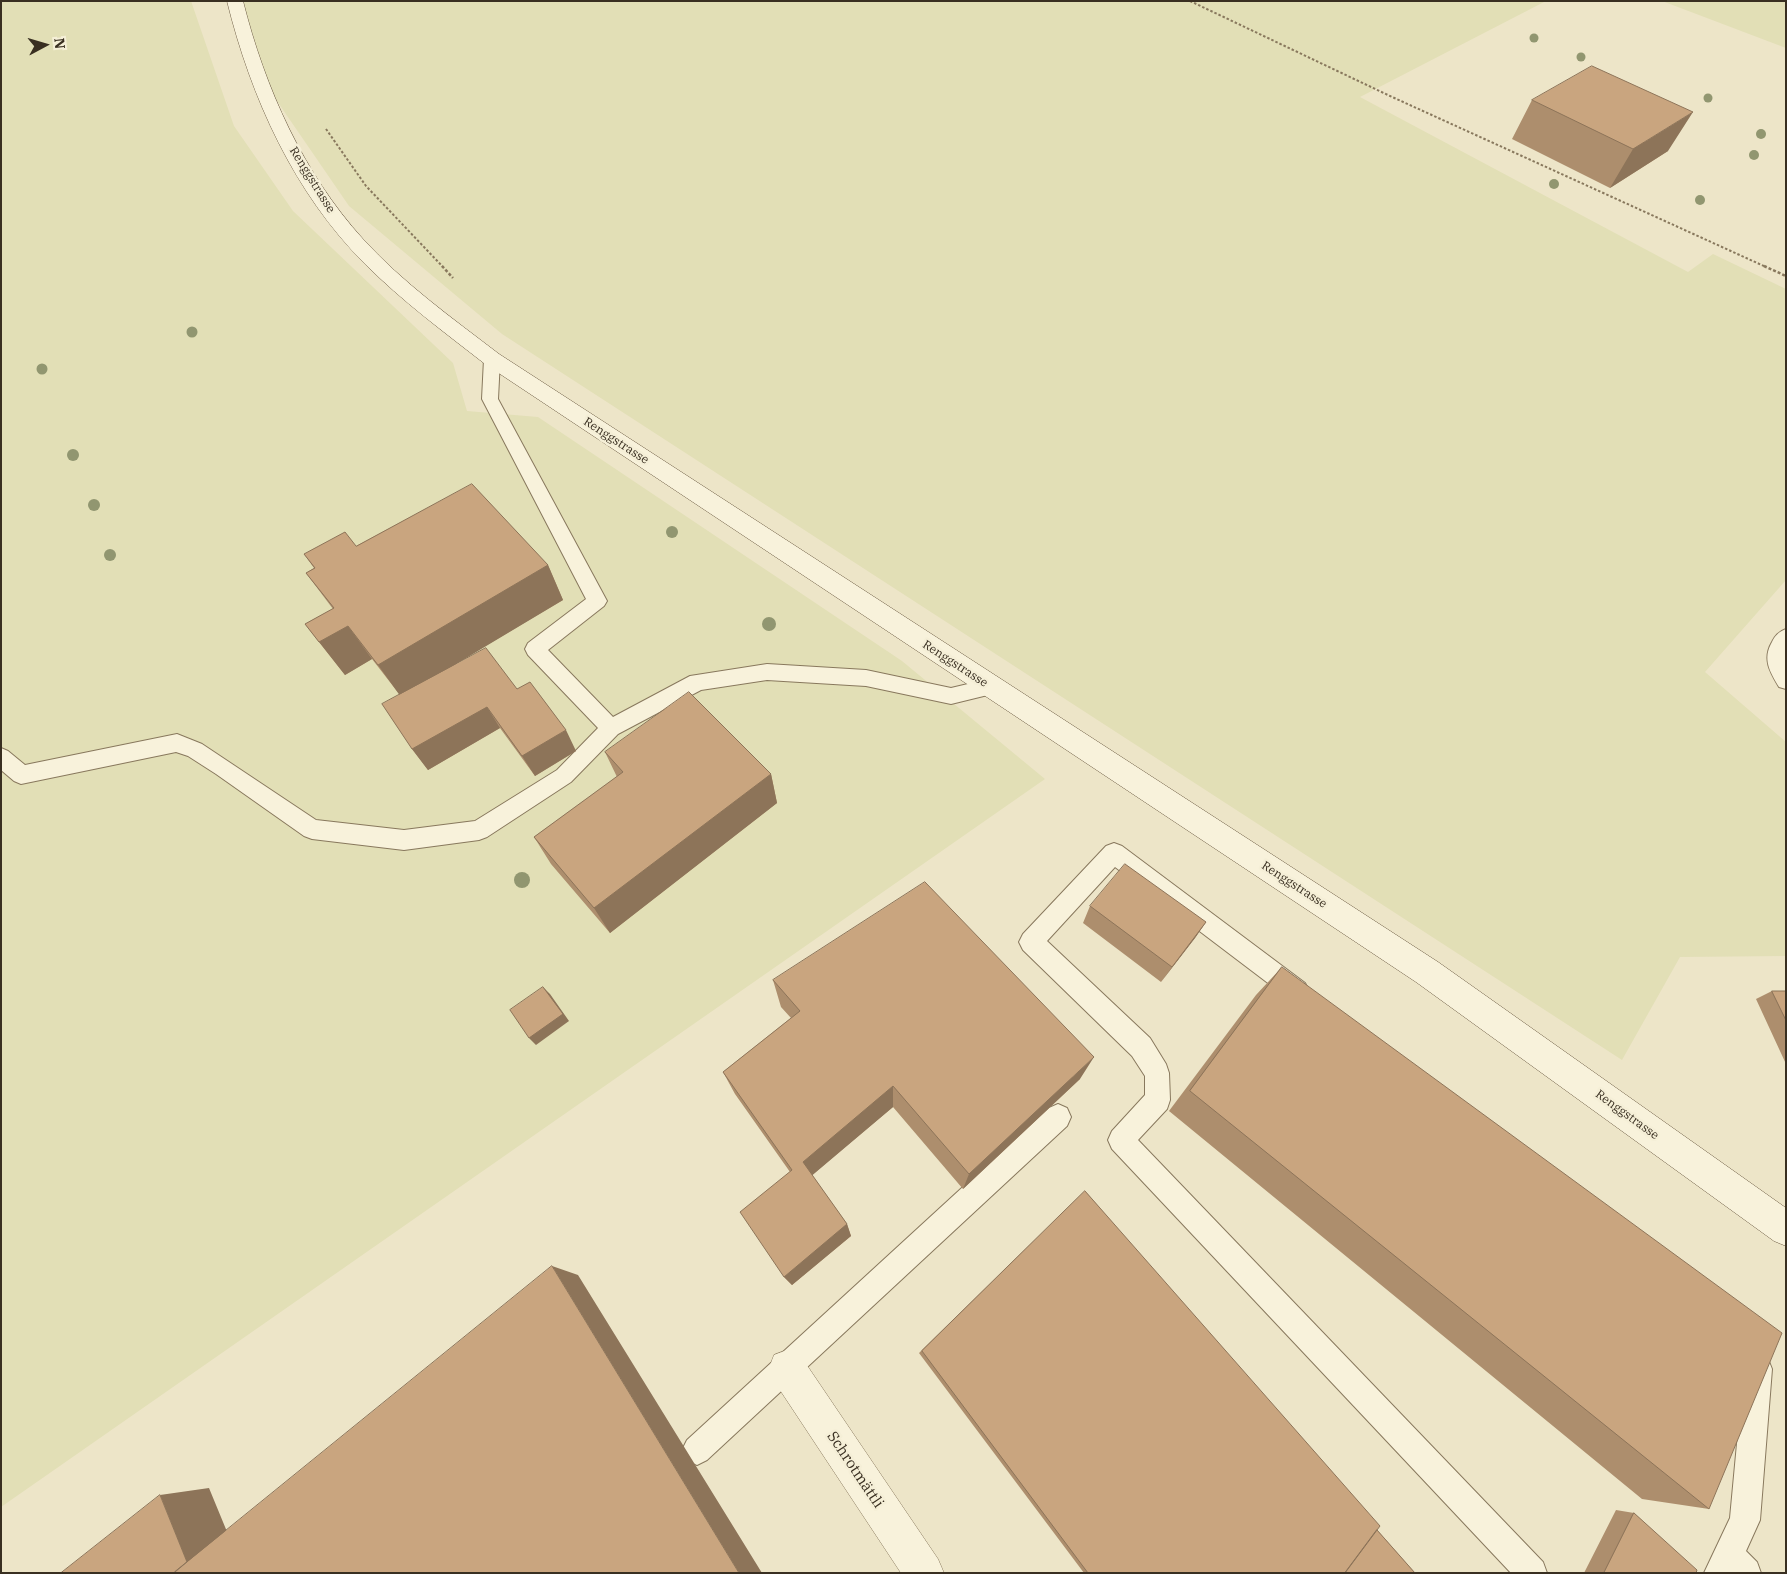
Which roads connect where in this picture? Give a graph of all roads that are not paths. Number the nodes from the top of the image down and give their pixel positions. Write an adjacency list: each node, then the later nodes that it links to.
1 (235, 1): 2 (main road, Renggstrasse)
2 (492, 359): 5 (main road, Renggstrasse); 6 (lane)
3 (1786, 637): 4 (lane)
4 (1786, 681)
5 (989, 687): 6 (lane); 10 (main road, Renggstrasse)
6 (611, 728): 7 (lane)
7 (1, 757)
8 (1313, 1004): 16 (lane)
9 (1058, 1117): 12 (lane)
10 (1786, 1229)
11 (1760, 1341): 14 (lane)
12 (787, 1368): 13 (lane); 15 (main road, Schrotmättli)
13 (697, 1450)
14 (1731, 1567)
15 (924, 1573)
16 (1532, 1573)

